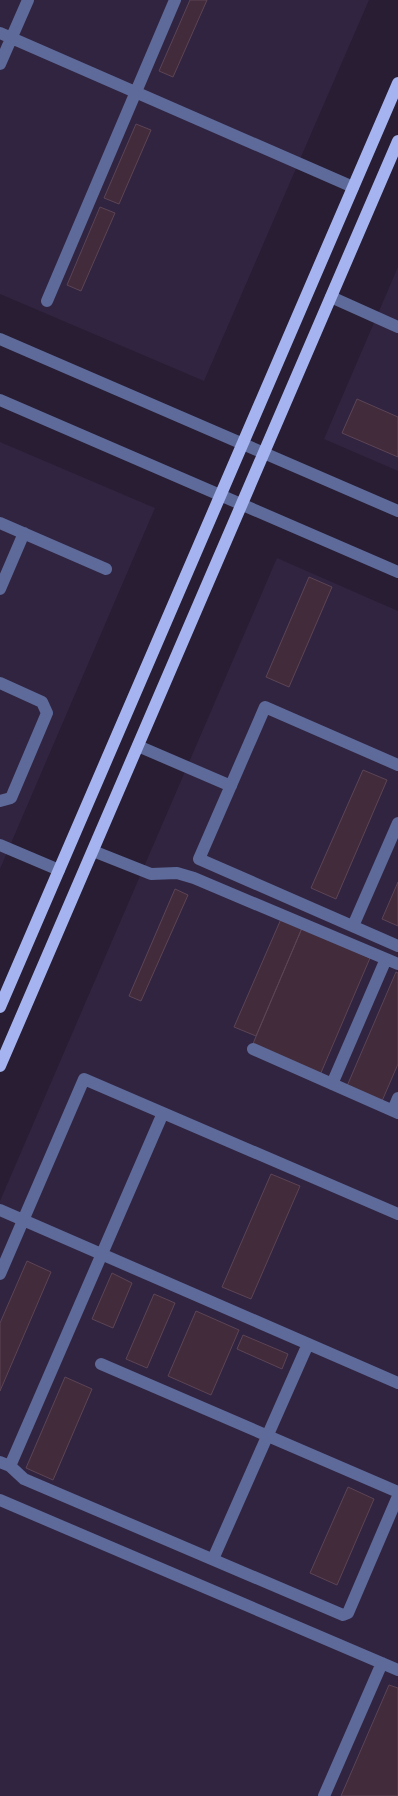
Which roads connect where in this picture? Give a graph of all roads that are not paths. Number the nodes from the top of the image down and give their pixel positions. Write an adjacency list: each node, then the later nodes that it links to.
1 (28, 0): 3 (street)
2 (175, 0): 6 (street)
3 (6, 36): 4 (street); 6 (street)
4 (0, 64)
5 (398, 83): 8 (main road)
6 (136, 92): 8 (street); 10 (street)
7 (398, 141): 9 (main road)
8 (353, 187): 14 (main road)
9 (331, 297): 11 (street); 15 (main road)
10 (47, 301)
11 (398, 326)
12 (0, 339): 14 (street)
13 (0, 400): 16 (street)
14 (243, 444): 15 (street); 16 (main road)
15 (264, 453): 17 (main road); 18 (street)
16 (220, 495): 17 (street); 32 (main road)
17 (242, 505): 22 (street); 25 (main road)
18 (398, 511)
19 (0, 523): 20 (street)
20 (24, 533): 21 (street); 23 (street)
21 (106, 569)
22 (398, 572)
23 (0, 589)
24 (0, 683): 28 (street)
25 (138, 746): 27 (street); 31 (main road)
26 (398, 764): 27 (street)
27 (231, 786): 33 (street)
28 (0, 801)
29 (398, 822): 33 (street)
30 (0, 845): 32 (street)
31 (93, 851): 35 (street); 38 (main road)
32 (59, 870): 36 (main road)
33 (353, 926): 34 (street)
34 (398, 946)
35 (392, 962): 39 (street)
36 (0, 1007)
37 (253, 1049): 39 (street)
38 (0, 1066)
39 (332, 1084): 41 (street)
40 (398, 1098): 41 (street)
41 (395, 1112)
42 (163, 1113): 44 (street); 45 (street); 46 (street)
43 (0, 1210): 45 (street)
44 (398, 1214)
45 (23, 1220): 46 (street); 47 (street)
46 (101, 1254): 48 (street); 52 (street)
47 (0, 1274)
48 (308, 1344): 50 (street); 51 (street)
49 (101, 1364): 51 (street)
50 (398, 1383)
51 (268, 1436): 53 (street); 55 (street)
52 (5, 1464): 55 (street)
53 (398, 1494): 55 (street)
54 (0, 1500): 56 (street)
55 (213, 1559)
56 (382, 1663): 57 (street); 58 (street)
57 (398, 1670)
58 (324, 1796)

